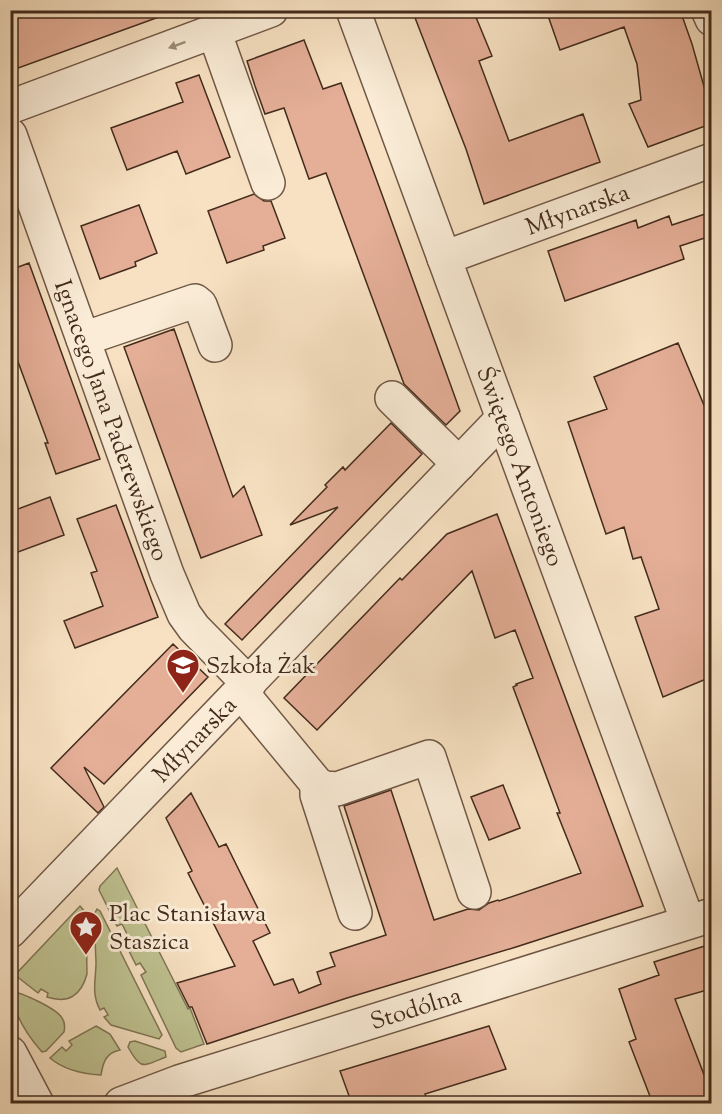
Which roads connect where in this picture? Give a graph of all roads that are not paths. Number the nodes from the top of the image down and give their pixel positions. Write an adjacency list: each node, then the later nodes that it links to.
1 (271, 10): 5 (street)
2 (353, 10): 10 (street, Świętego Antoniego)
3 (708, 10): 4 (street)
4 (711, 19)
5 (214, 32): 6 (street, one-way to 6); 9 (street)
6 (10, 107)
7 (10, 135): 11 (street, Ignacego Jana Paderewskiego)
8 (711, 160): 10 (street, Młynarska)
9 (268, 183)
10 (444, 258): 14 (street, Świętego Antoniego)
11 (83, 339): 12 (street); 16 (street, Ignacego Jana Paderewskiego)
12 (215, 345)
13 (392, 398): 15 (street)
14 (502, 418): 15 (street, Młynarska); 20 (street, Świętego Antoniego)
15 (459, 464): 16 (street, Młynarska)
16 (245, 688): 17 (street, Ignacego Jana Paderewskiego); 21 (street, Młynarska)
17 (317, 784): 18 (street); 19 (street)
18 (474, 892)
19 (355, 913)
20 (700, 919): 24 (street, Stodólna)
21 (10, 930)
22 (10, 1053): 23 (street)
23 (37, 1104)
24 (121, 1104)

